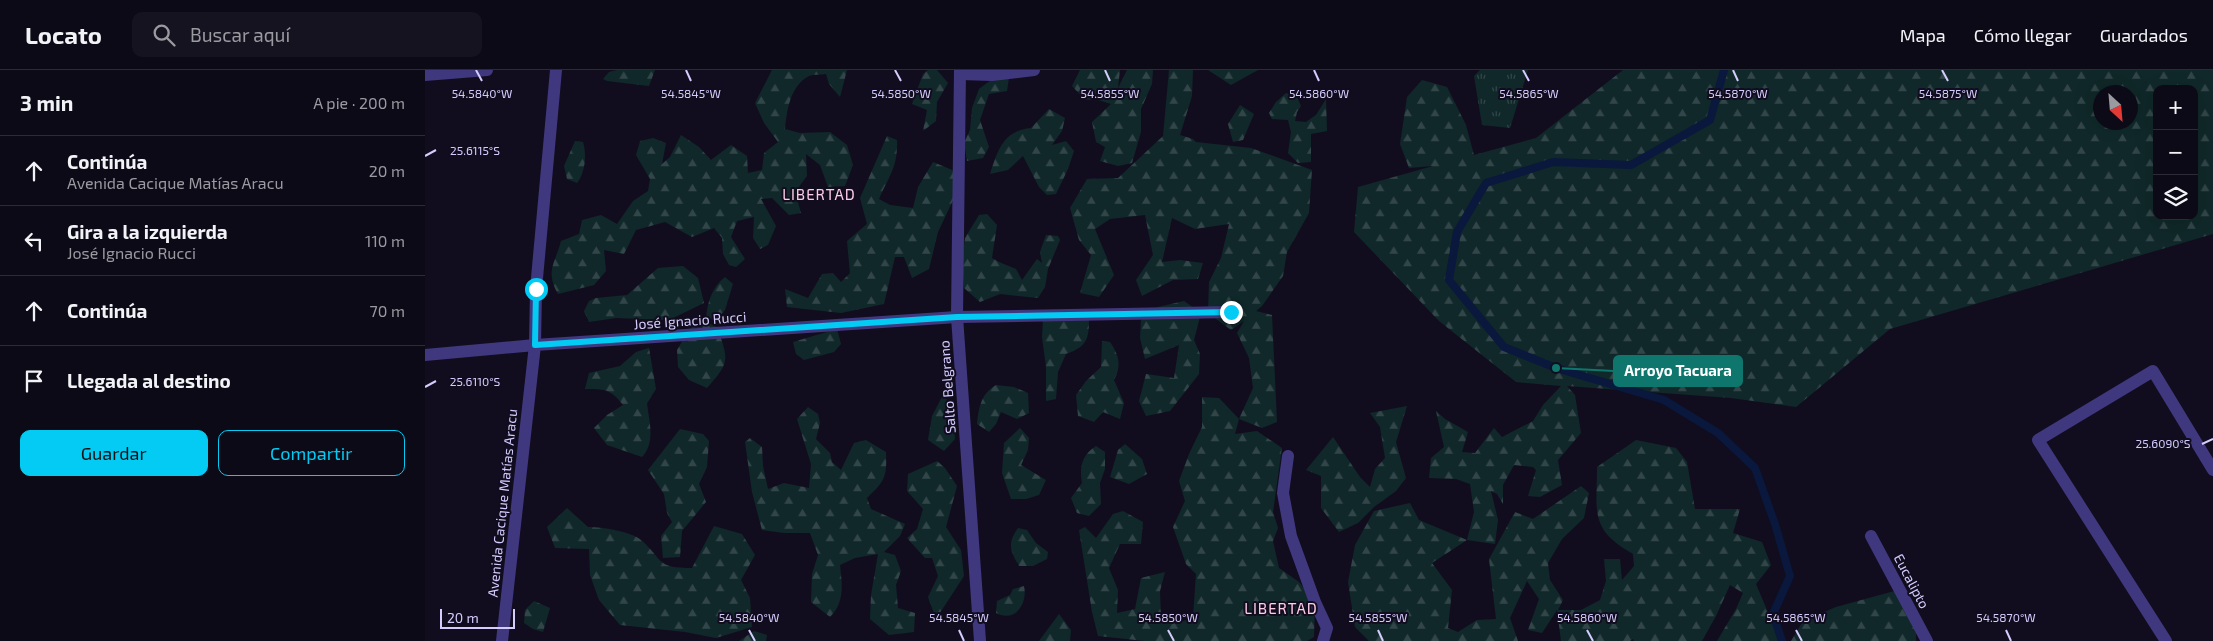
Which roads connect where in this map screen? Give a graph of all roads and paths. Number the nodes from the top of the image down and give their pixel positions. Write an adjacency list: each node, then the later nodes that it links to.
1 (487, 70): 5 (street)
2 (556, 70): 8 (street, Avenida Cacique Matías Aracu)
3 (1034, 70): 4 (street)
4 (961, 72): 7 (street, Salto Belgrano)
5 (425, 75)
6 (1231, 312): 7 (street, José Ignacio Rucci)
7 (957, 317): 8 (street, José Ignacio Rucci); 14 (street, Salto Belgrano)
8 (535, 345): 9 (street, José Ignacio Rucci); 13 (street, Avenida Cacique Matías Aracu)
9 (425, 355)
10 (1288, 456): 15 (street)
11 (2213, 470): 17 (street)
12 (1871, 536): 16 (street, Eucalipto)
13 (502, 641)
14 (979, 641)
15 (1323, 641)
16 (1927, 641)
17 (2166, 641)

